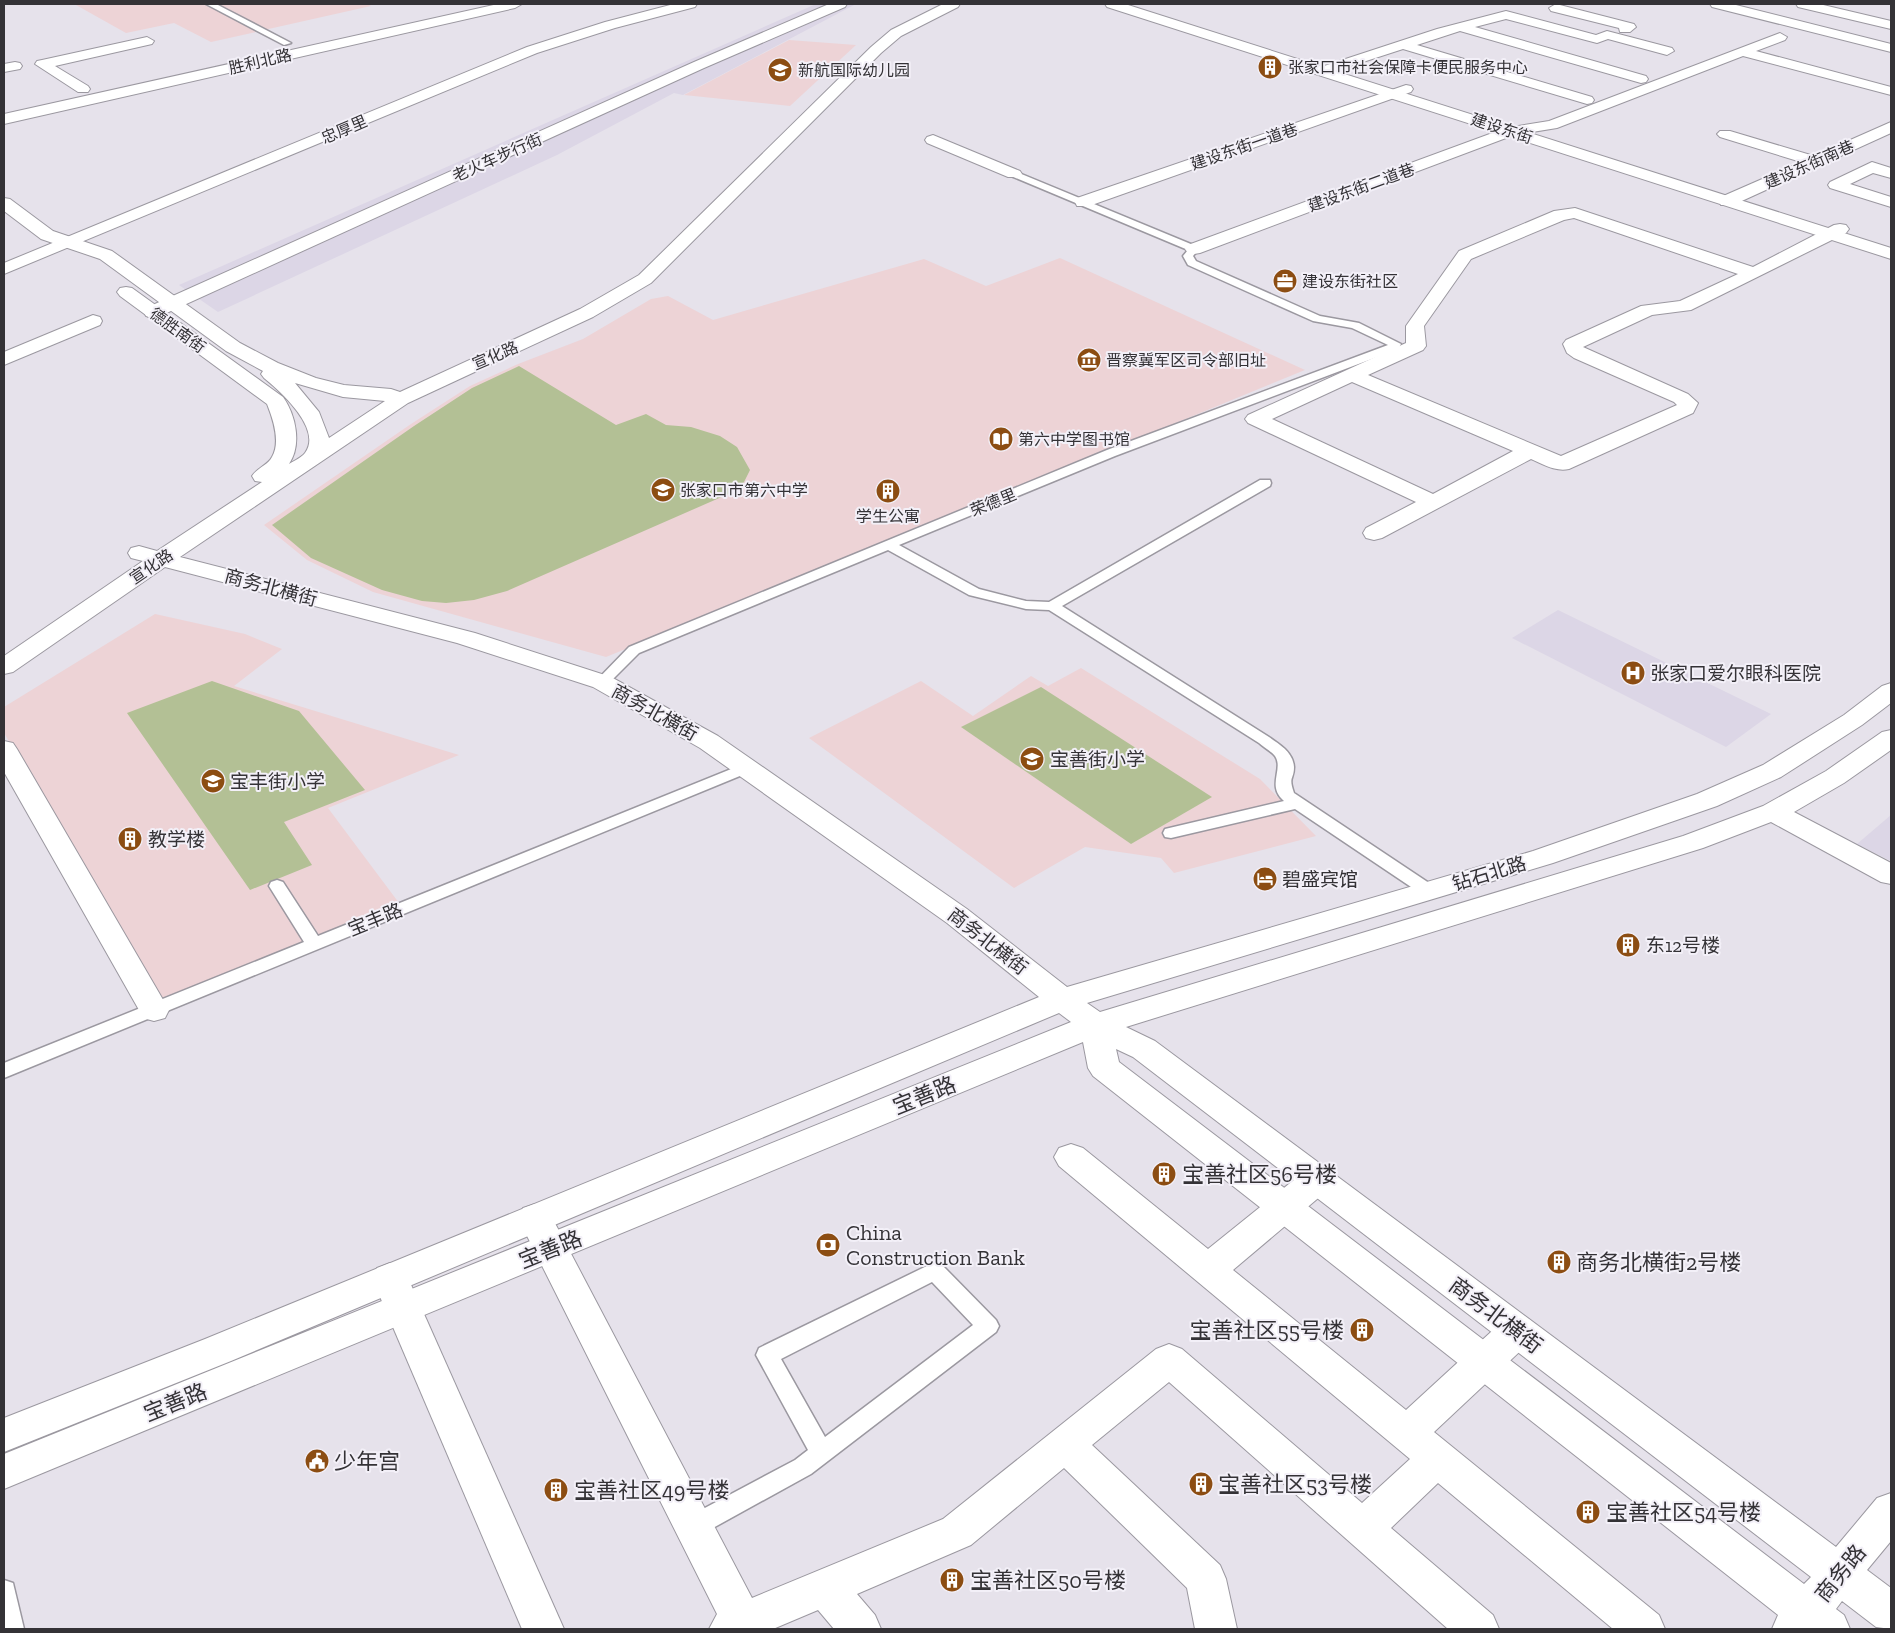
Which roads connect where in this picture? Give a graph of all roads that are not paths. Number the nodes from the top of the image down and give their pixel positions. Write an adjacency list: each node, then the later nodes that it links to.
1 (210, 4): 18 (lane)
2 (459, 4): 18 (main road, 胜利北路)
3 (515, 4): 30 (main road, 胜利北路)
4 (690, 4): 47 (main road, 忠厚里)
5 (840, 4): 52 (main road, 老火车步行街)
6 (931, 4): 58 (main road, 宣化路)
7 (953, 4): 58 (main road, 宣化路)
8 (1112, 4): 23 (main road, 建设东街)
9 (1142, 4): 23 (main road, 建设东街)
10 (1717, 4): 20 (main road)
11 (1803, 4): 13 (main road)
12 (1556, 8): 15 (main road)
13 (1891, 25)
14 (1459, 27): 15 (main road); 19 (main road); 24 (main road)
15 (1607, 35): 21 (main road)
16 (1780, 37): 22 (main road, 建设东街二道巷)
17 (147, 41): 25 (main road)
18 (287, 43): 25 (main road, 胜利北路)
19 (1402, 45): 23 (main road); 28 (main road)
20 (1891, 48)
21 (1667, 51)
22 (1743, 52): 27 (main road); 32 (main road, 建设东街二道巷)
23 (1330, 69): 26 (main road, 建设东街)
24 (1641, 79)
25 (83, 89): 29 (main road, 胜利北路)
26 (1400, 91): 32 (main road, 建设东街); 33 (main road, 建设东街); 41 (main road, 建设东街一道巷)
27 (1891, 91)
28 (1587, 100)
29 (4, 106)
30 (4, 118)
31 (1891, 127): 36 (main road, 建设东街南巷)
32 (1529, 129): 33 (main road, 建设东街二道巷); 40 (main road, 建设东街)
33 (1510, 131): 40 (main road, 建设东街); 48 (main road, 建设东街二道巷)
34 (1725, 134): 36 (main road)
35 (932, 140): 38 (main road)
36 (1812, 163): 39 (main road); 40 (main road, 建设东街南巷)
37 (1891, 173): 39 (main road)
38 (1014, 174): 41 (lane)
39 (1852, 177): 42 (main road)
40 (1733, 199): 45 (main road, 建设东街)
41 (1083, 202): 48 (lane)
42 (1891, 202)
43 (4, 203): 47 (main road, 德胜南街)
44 (4, 223): 47 (main road, 德胜南街)
45 (1835, 232): 46 (main road, 建设东街); 49 (main road, 建设东街); 51 (main road)
46 (1891, 245)
47 (62, 246): 50 (main road, 忠厚里); 52 (main road, 德胜南街); 53 (main road, 德胜南街)
48 (1194, 249): 65 (lane, 荣德里)
49 (1891, 254)
50 (4, 268)
51 (1754, 272): 57 (main road); 60 (main road)
52 (173, 303): 53 (main road, 老火车步行街); 55 (main road, 德胜南街)
53 (153, 312): 61 (main road, 德胜南街)
54 (93, 320): 56 (main road)
55 (233, 347): 58 (main road, 德胜南街); 59 (main road, 德胜南街)
56 (4, 359)
57 (1352, 375): 60 (main road); 63 (main road)
58 (396, 397): 59 (main road, 宣化路)
59 (315, 451): 61 (main road, 宣化路); 66 (main road, 宣化路)
60 (1530, 451): 63 (main road)
61 (263, 476): 66 (main road, 宣化路)
62 (1265, 484): 67 (lane)
63 (1433, 502): 64 (main road)
64 (1374, 533)
65 (890, 545): 67 (lane); 70 (lane, 荣德里)
66 (150, 555): 68 (main road, 宣化路); 69 (main road, 宣化路); 70 (main road, 商务北横街)
67 (1052, 606): 75 (lane)
68 (4, 647)
69 (4, 668)
70 (602, 682): 74 (main road, 商务北横街)
71 (1891, 691): 80 (main road, 钻石北路)
72 (1890, 740): 76 (main road, 钻石北路)
73 (4, 749): 83 (main road)
74 (746, 768): 81 (lane, 宝丰路); 82 (main road, 商务北横街)
75 (1297, 803): 77 (lane); 80 (lane)
76 (1773, 812): 78 (main road); 84 (main road, 钻石北路)
77 (1171, 833)
78 (1891, 875)
79 (277, 886): 81 (lane)
80 (1428, 891): 82 (main road, 钻石北路)
81 (314, 944): 83 (lane, 宝丰路)
82 (1063, 999): 84 (main road, 商务北横街); 89 (main road, 宝善路)
83 (154, 1010): 85 (lane, 宝丰路)
84 (1095, 1025): 87 (main road, 商务北横街); 88 (main road); 89 (main road, 宝善路)
85 (4, 1071)
86 (1071, 1157): 90 (main road)
87 (1317, 1180): 88 (main road); 92 (main road, 商务北横街)
88 (1284, 1207): 90 (main road); 93 (main road)
89 (543, 1233): 91 (main road, 宝善路); 101 (main road)
90 (1208, 1270): 94 (main road)
91 (396, 1294): 95 (main road, 宝善路); 99 (main road, 宝善路); 110 (main road)
92 (1517, 1331): 93 (main road); 103 (main road, 商务北横街)
93 (1484, 1362): 94 (main road); 107 (main road)
94 (1406, 1434): 98 (main road)
95 (4, 1435)
96 (1065, 1444): 102 (main road); 104 (main road); 112 (main road)
97 (822, 1453): 97 (lane); 101 (lane)
98 (1438, 1459): 102 (main road); 114 (main road)
99 (4, 1472)
100 (1891, 1511): 103 (main road, 商务路)
101 (694, 1526): 108 (main road)
102 (1362, 1529): 113 (main road)
103 (1838, 1573): 106 (main road, 商务北横街); 107 (main road, 商务路)
104 (825, 1587): 108 (main road); 111 (main road)
105 (4, 1591): 109 (lane)
106 (1891, 1614)
107 (1810, 1624)
108 (736, 1626)
109 (12, 1629)
110 (543, 1629)
111 (860, 1629)
112 (1216, 1629)
113 (1478, 1629)
114 (1644, 1629)

